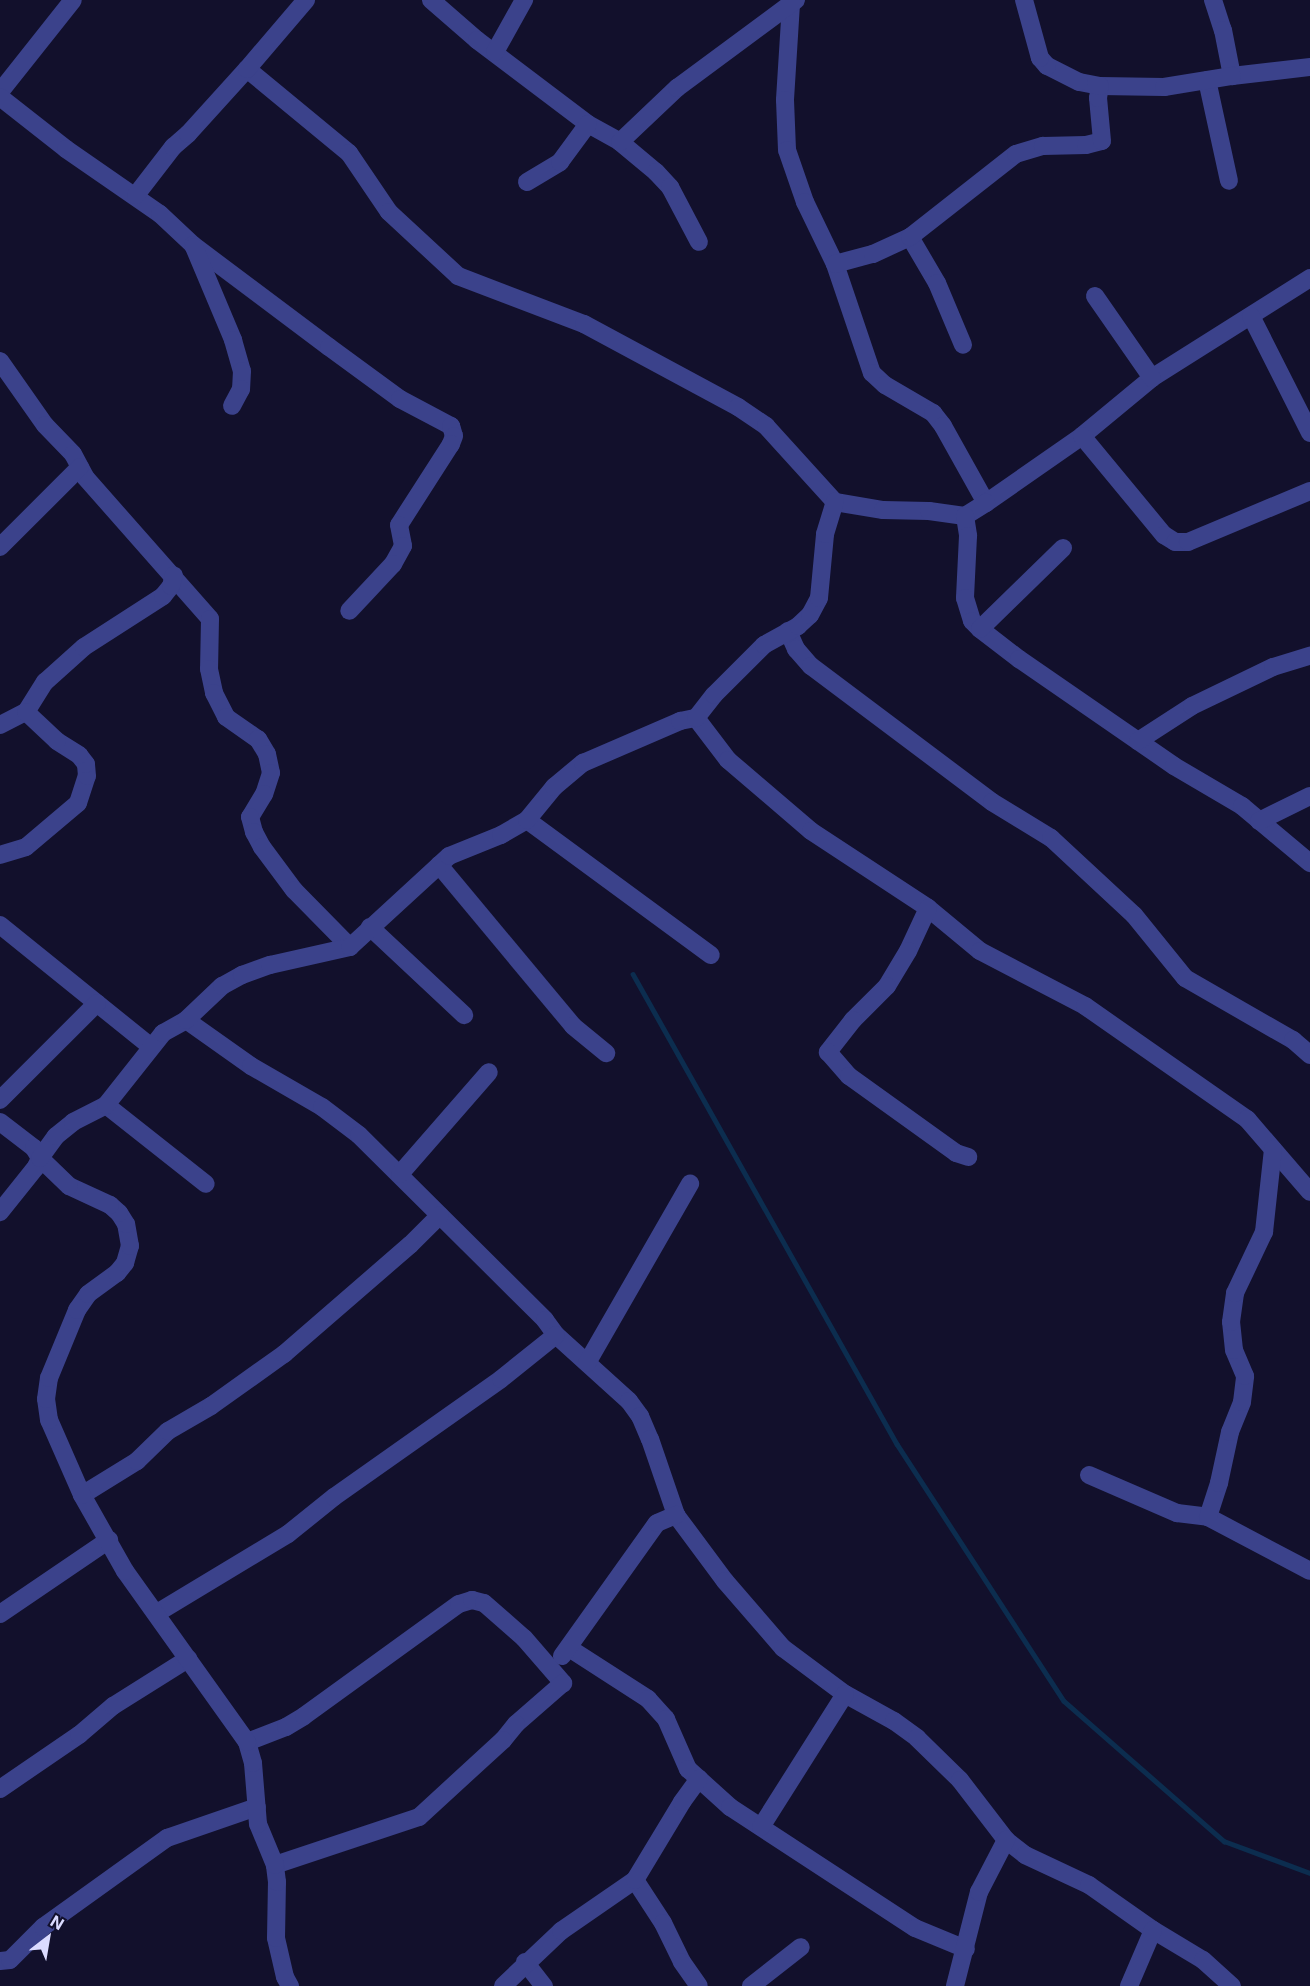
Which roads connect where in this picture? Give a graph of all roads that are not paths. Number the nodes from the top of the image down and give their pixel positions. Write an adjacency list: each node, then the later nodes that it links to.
1 (73, 0): 14 (street)
2 (306, 0): 10 (street)
3 (431, 0): 8 (street)
4 (524, 0): 8 (street)
5 (1024, 0): 13 (street)
6 (1213, 0): 11 (street)
7 (794, 2): 16 (street); 23 (street)
8 (495, 52): 15 (street)
9 (1310, 67): 11 (street)
10 (247, 69): 19 (street); 35 (street)
11 (1232, 76): 12 (street)
12 (1207, 80): 13 (street); 17 (street)
13 (1100, 86): 20 (street)
14 (3, 103): 19 (street)
15 (588, 124): 16 (street); 18 (street)
16 (620, 142): 21 (street)
17 (1229, 181)
18 (527, 182)
19 (136, 195): 22 (street)
20 (910, 237): 23 (street); 27 (street)
21 (699, 242)
22 (193, 245): 30 (street); 41 (street)
23 (835, 264): 36 (street)
24 (1310, 278): 26 (street)
25 (1095, 296): 29 (street)
26 (1251, 316): 29 (street); 31 (street)
27 (963, 345)
28 (0, 360): 33 (street)
29 (1152, 378): 32 (street)
30 (232, 406)
31 (1310, 434)
32 (1082, 436): 34 (street); 36 (street)
33 (80, 467): 38 (street); 40 (street)
34 (1310, 491)
35 (835, 502): 37 (street); 43 (street)
36 (986, 503): 37 (street)
37 (965, 516): 42 (street)
38 (0, 546)
39 (1063, 548): 42 (street)
40 (174, 575): 45 (street); 58 (street)
41 (349, 611)
42 (980, 629): 48 (street)
43 (788, 631): 46 (street); 65 (street)
44 (1310, 656): 48 (street)
45 (26, 712): 47 (street); 52 (street)
46 (696, 718): 50 (street); 55 (street)
47 (0, 725)
48 (1138, 741): 51 (street)
49 (1310, 796): 51 (street)
50 (527, 820): 54 (street); 59 (street)
51 (1259, 821): 53 (street)
52 (0, 855)
53 (1310, 862)
54 (439, 865): 57 (street); 64 (street)
55 (928, 908): 70 (street); 71 (street)
56 (0, 925): 60 (street)
57 (370, 927): 58 (street); 61 (street)
58 (350, 947): 62 (street)
59 (711, 956)
60 (97, 1003): 63 (street); 67 (street)
61 (464, 1015)
62 (186, 1020): 63 (street); 73 (street)
63 (151, 1047): 68 (street)
64 (606, 1053)
65 (1310, 1055)
66 (489, 1072): 73 (street)
67 (0, 1100)
68 (105, 1105): 72 (street); 74 (street)
69 (0, 1122): 72 (street)
70 (1273, 1149): 76 (street); 84 (street)
71 (968, 1157)
72 (40, 1158): 77 (street); 82 (street)
73 (400, 1174): 78 (street)
74 (206, 1184)
75 (690, 1184): 80 (street)
76 (1310, 1192)
77 (0, 1212)
78 (440, 1215): 79 (street); 82 (street)
79 (556, 1335): 80 (street); 88 (street)
80 (587, 1363): 83 (street)
81 (1089, 1475): 84 (street)
82 (82, 1495): 85 (street)
83 (676, 1515): 89 (street); 92 (street)
84 (1208, 1517): 86 (street)
85 (109, 1540): 87 (street); 88 (street)
86 (1310, 1571)
87 (0, 1614)
88 (157, 1614): 90 (street)
89 (568, 1648): 91 (street); 94 (street)
90 (188, 1659): 93 (street); 95 (street)
91 (551, 1668): 93 (street); 99 (street)
92 (845, 1694): 97 (street); 98 (street)
93 (247, 1742): 96 (street)
94 (699, 1779): 97 (street); 100 (street)
95 (0, 1789)
96 (257, 1807): 99 (street); 104 (street)
97 (761, 1827): 103 (street)
98 (1006, 1840): 101 (street); 103 (street)
99 (275, 1865): 106 (street)
100 (635, 1880): 105 (street); 109 (street)
101 (1153, 1930): 112 (street); 113 (street)
102 (801, 1947): 110 (street)
103 (966, 1949): 111 (street)
104 (0, 1961)
105 (525, 1962): 107 (street); 108 (street)
106 (290, 1986)
107 (503, 1986)
108 (544, 1986)
109 (699, 1986)
110 (751, 1986)
111 (955, 1986)
112 (1129, 1986)
113 (1232, 1986)

